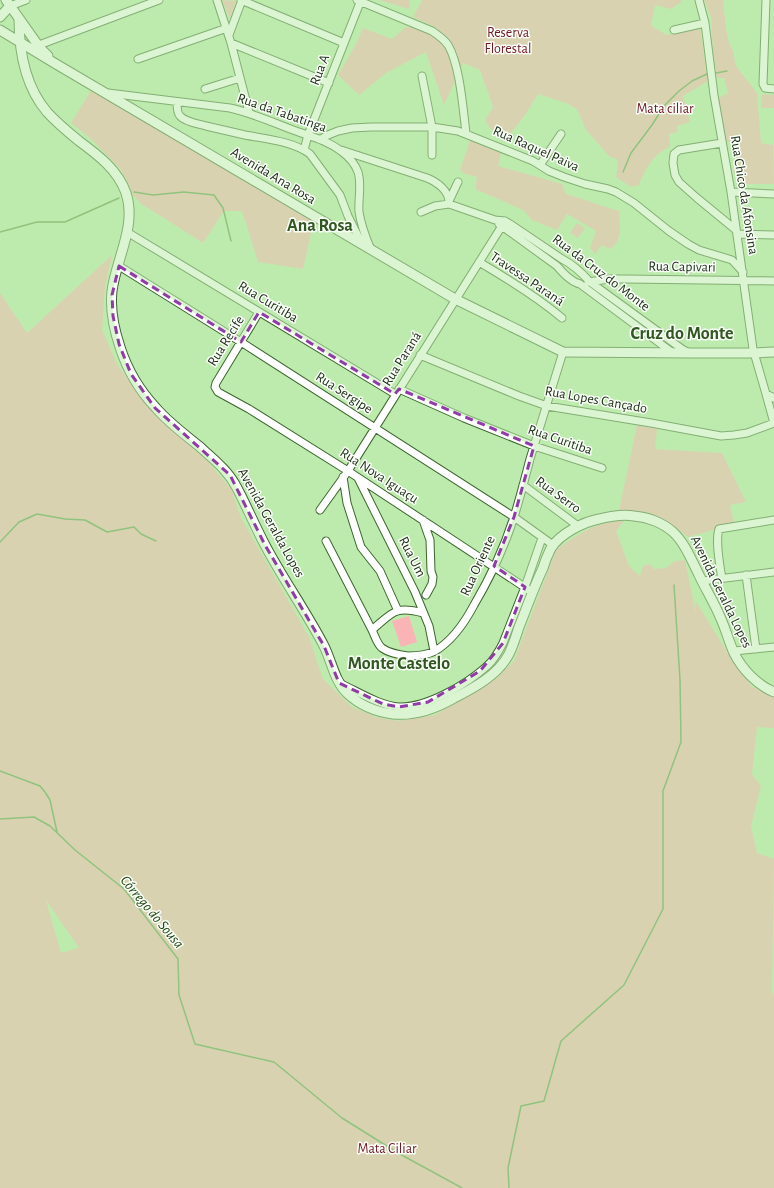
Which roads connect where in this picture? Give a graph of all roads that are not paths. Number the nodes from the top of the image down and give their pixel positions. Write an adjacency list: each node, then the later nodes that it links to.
1 (26, 0): 8 (street)
2 (159, 0): 18 (street)
3 (217, 0): 14 (street)
4 (242, 0): 14 (street); 16 (street)
5 (359, 0): 16 (street, Rua A); 30 (street)
6 (699, 0): 11 (street, Rua Chico da Afonsina)
7 (766, 0): 25 (street)
8 (8, 3): 9 (main road); 10 (main road, Avenida Ana Rosa)
9 (0, 17)
10 (20, 19): 15 (main road, Avenida Geralda Lopes); 18 (main road, Avenida Ana Rosa)
11 (705, 23): 13 (street); 34 (street, Rua Chico da Afonsina)
12 (0, 30): 15 (main road, Avenida Ana Rosa)
13 (674, 30)
14 (228, 31): 17 (street); 19 (street)
15 (20, 42): 20 (main road, Avenida Ana Rosa); 45 (main road, Avenida Geralda Lopes)
16 (344, 42): 23 (street, Rua A)
17 (231, 43): 22 (street); 23 (street)
18 (39, 45): 20 (main road, Avenida Ana Rosa)
19 (138, 59)
20 (56, 64): 26 (main road, Avenida Ana Rosa)
21 (422, 76): 29 (street)
22 (240, 78): 24 (street); 28 (street)
23 (329, 83): 32 (street, Rua A)
24 (205, 89)
25 (774, 90)
26 (105, 93): 27 (street, Rua da Tabatinga); 48 (main road, Avenida Ana Rosa)
27 (177, 102): 28 (street, Rua da Tabatinga); 35 (street)
28 (249, 112): 32 (street, Rua da Tabatinga)
29 (432, 128): 30 (street, Rua Raquel Paiva); 33 (street, Rua Raquel Paiva); 37 (street)
30 (466, 133): 38 (street, Rua Raquel Paiva)
31 (561, 134): 38 (street)
32 (308, 135): 33 (street, Rua da Tabatinga); 35 (street, Rua A)
33 (321, 139): 36 (street, Rua da Tabatinga)
34 (722, 143): 40 (street, Rua Chico da Afonsina); 46 (street)
35 (304, 150): 48 (street)
36 (340, 150): 42 (street); 48 (street, Rua da Tabatinga)
37 (432, 155)
38 (540, 165): 51 (street, Rua Raquel Paiva)
39 (458, 182): 42 (street)
40 (731, 192): 41 (street); 46 (street, Rua Chico da Afonsina)
41 (774, 194)
42 (449, 202): 43 (street); 44 (street, Rua da Cruz do Monte)
43 (422, 212)
44 (503, 224): 49 (street, Rua Paraná); 54 (street, Rua da Cruz do Monte); 55 (street, Rua da Cruz do Monte)
45 (127, 232): 50 (main road, Avenida Geralda Lopes); 57 (street, Rua Curitiba)
46 (737, 232): 47 (street); 51 (street, Rua Chico da Afonsina)
47 (774, 235)
48 (367, 247): 56 (main road, Avenida Ana Rosa)
49 (479, 262): 56 (street, Rua Paraná); 58 (street, Travessa Paraná)
50 (119, 266): 59 (street, Rua Sergipe); 91 (main road, Avenida Geralda Lopes)
51 (743, 272): 52 (street, Rua Chico da Afonsina)
52 (744, 280): 53 (street, Rua Capivari); 54 (street, Rua Capivari); 64 (street, Rua Chico da Afonsina)
53 (774, 281)
54 (590, 282): 55 (street, Rua Capivari); 63 (street, Rua da Cruz do Monte)
55 (580, 284): 62 (street, Rua da Cruz do Monte)
56 (455, 299): 60 (main road, Avenida Ana Rosa); 65 (street, Rua Paraná)
57 (259, 312): 59 (street, Rua Recife); 67 (street, Rua Curitiba)
58 (562, 318)
59 (240, 342): 66 (street, Rua Recife); 72 (street, Rua Sergipe)
60 (563, 352): 62 (main road); 70 (street, Rua Oriente)
61 (774, 352): 64 (main road)
62 (674, 353): 63 (main road)
63 (690, 353): 64 (main road)
64 (754, 353): 68 (street, Rua Chico da Afonsina)
65 (420, 355): 67 (street, Rua Paraná); 70 (street, Rua Lopes Cançado)
66 (216, 382): 75 (street, Rua Nova Iguaçu)
67 (397, 392): 72 (street, Rua Paraná); 73 (street, Rua Curitiba)
68 (766, 394): 69 (street); 71 (street, Rua Chico da Afonsina)
69 (774, 398)
70 (547, 406): 71 (street, Rua Lopes Cançado); 73 (street, Rua Oriente)
71 (774, 423)
72 (374, 428): 75 (street, Rua Paraná); 79 (street, Rua Sergipe)
73 (534, 446): 74 (street, Rua Curitiba); 77 (street, Rua Oriente)
74 (602, 468)
75 (345, 474): 76 (street, Rua Nova Iguaçu); 78 (street, Rua Paraná); 93 (street)
76 (357, 477): 80 (street, Rua Nova Iguaçu); 94 (street, Rua Um)
77 (522, 485): 79 (street, Rua Oriente); 82 (street, Rua Serro)
78 (320, 510)
79 (514, 517): 83 (street, Rua Sergipe); 86 (street, Rua Oriente)
80 (423, 520): 86 (street, Rua Nova Iguaçu); 92 (street)
81 (774, 520): 89 (street)
82 (578, 526): 85 (main road, Avenida Geralda Lopes); 90 (main road, Avenida Geralda Lopes)
83 (542, 538): 85 (street, Rua Sergipe); 91 (street, Avenida Geralda Lopes)
84 (326, 541): 95 (street, Rua Oriente)
85 (553, 545): 91 (main road, Avenida Geralda Lopes)
86 (494, 566): 91 (street, Rua Nova Iguaçu); 98 (street, Rua Oriente)
87 (774, 572): 88 (street)
88 (746, 575): 89 (street); 97 (street)
89 (722, 579): 90 (street)
90 (702, 581): 99 (main road, Avenida Geralda Lopes)
91 (529, 590)
92 (426, 595)
93 (398, 611): 94 (street); 95 (street)
94 (423, 614): 98 (street, Rua Um)
95 (372, 630): 98 (street, Rua Oriente)
96 (774, 647): 97 (street)
97 (756, 649): 99 (street)
98 (434, 651)
99 (734, 651): 100 (main road, Avenida Geralda Lopes)
100 (774, 692)

